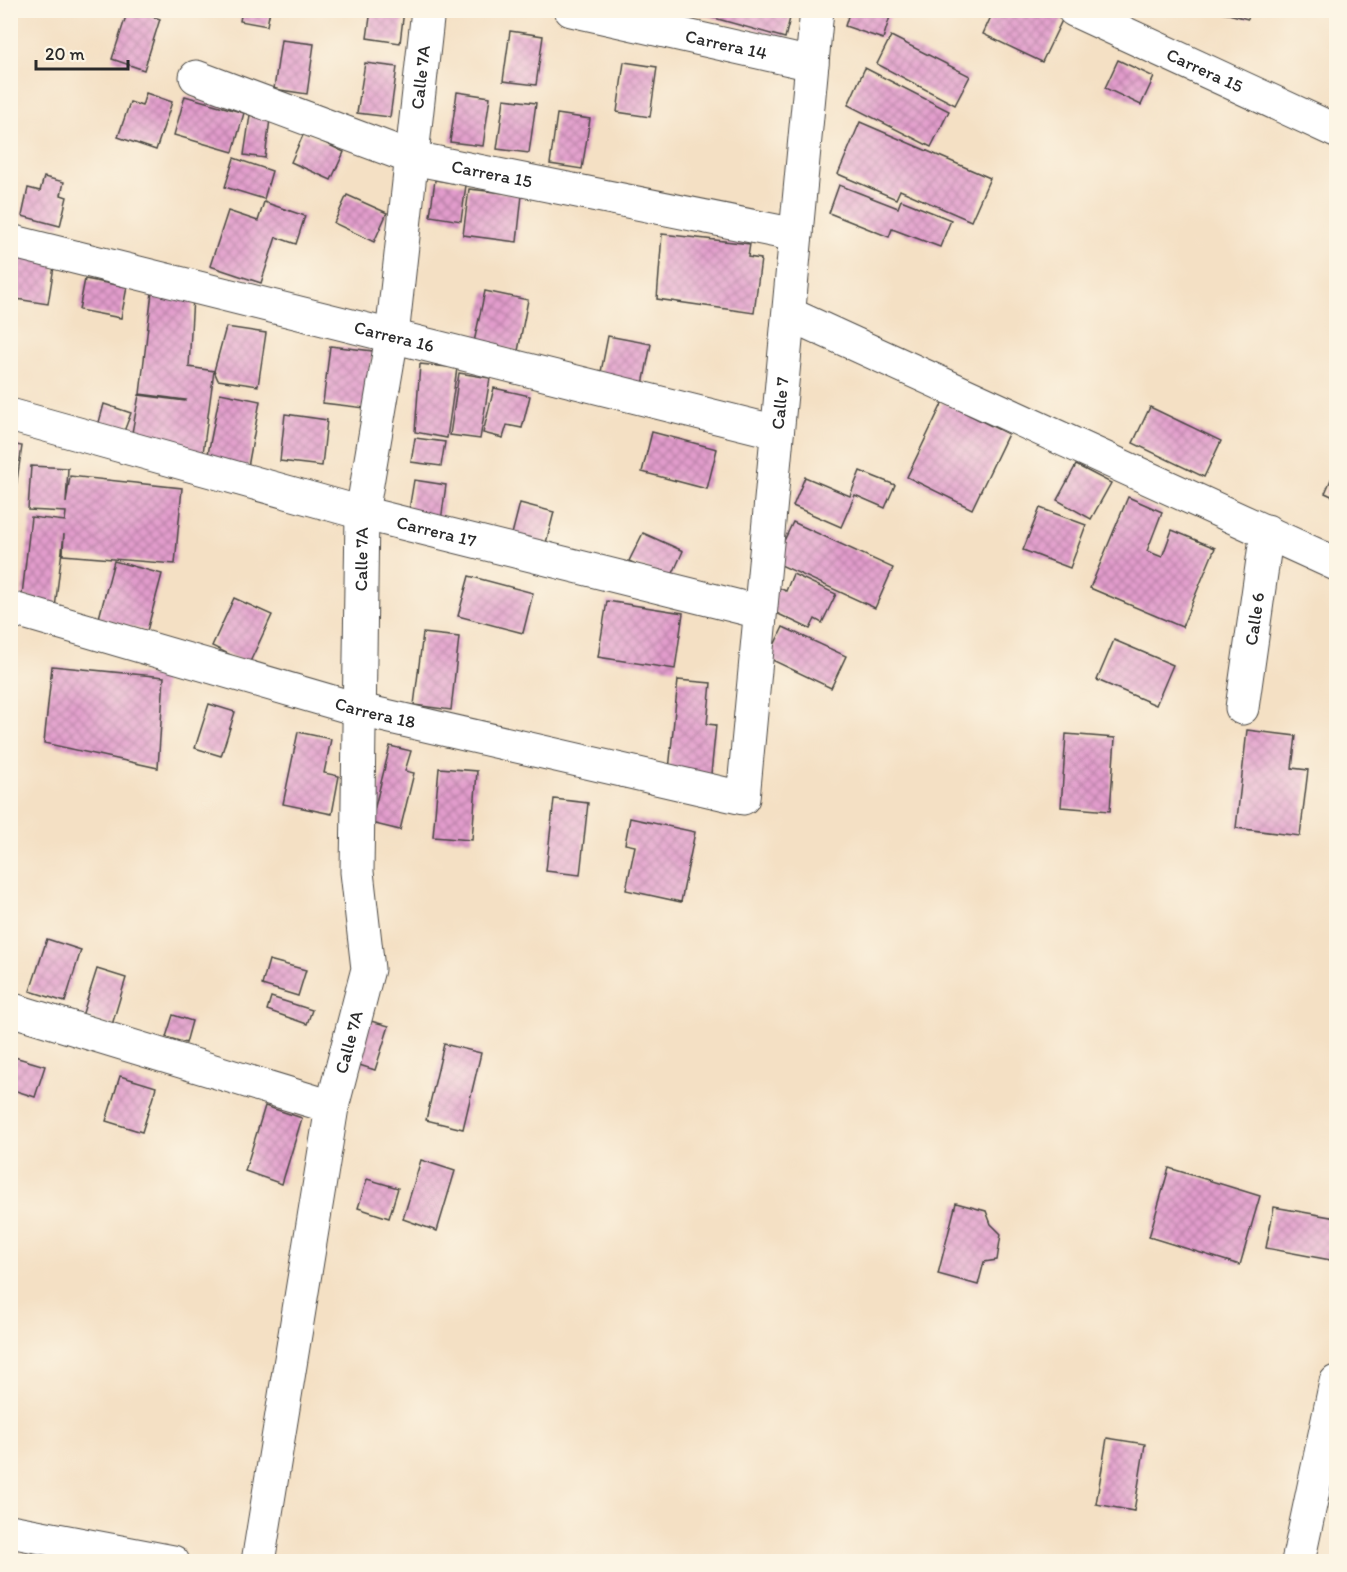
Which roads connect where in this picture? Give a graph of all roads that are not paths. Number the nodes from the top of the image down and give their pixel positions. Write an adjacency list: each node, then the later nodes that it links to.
1 (428, 10): 8 (street, Calle 7A)
2 (571, 10): 5 (street, Carrera 14)
3 (817, 10): 5 (street, Calle 7)
4 (1074, 10): 7 (street, Carrera 15)
5 (812, 64): 9 (street, Calle 7)
6 (196, 77): 8 (street, Carrera 15)
7 (1336, 131)
8 (413, 158): 9 (street, Carrera 15); 12 (street, Calle 7A)
9 (796, 235): 11 (street, Calle 7)
10 (10, 241): 12 (street, Carrera 16)
11 (789, 314): 14 (street, Calle 7); 16 (street)
12 (392, 336): 14 (street, Carrera 16); 15 (street, Calle 7A)
13 (10, 415): 15 (street, Carrera 17)
14 (777, 432): 19 (street, Calle 7)
15 (362, 513): 19 (street, Carrera 17); 21 (street, Calle 7A)
16 (1267, 531): 17 (street); 20 (street, Calle 6)
17 (1336, 564)
18 (10, 608): 21 (street, Carrera 18)
19 (760, 612): 22 (street, Calle 7)
20 (1242, 708)
21 (360, 710): 22 (street, Carrera 18); 24 (street, Calle 7A)
22 (743, 798)
23 (10, 1009): 24 (street)
24 (332, 1107): 28 (street, Calle 7A)
25 (1336, 1382): 29 (street)
26 (10, 1531): 27 (street)
27 (173, 1562)
28 (258, 1562)
29 (1298, 1562)

